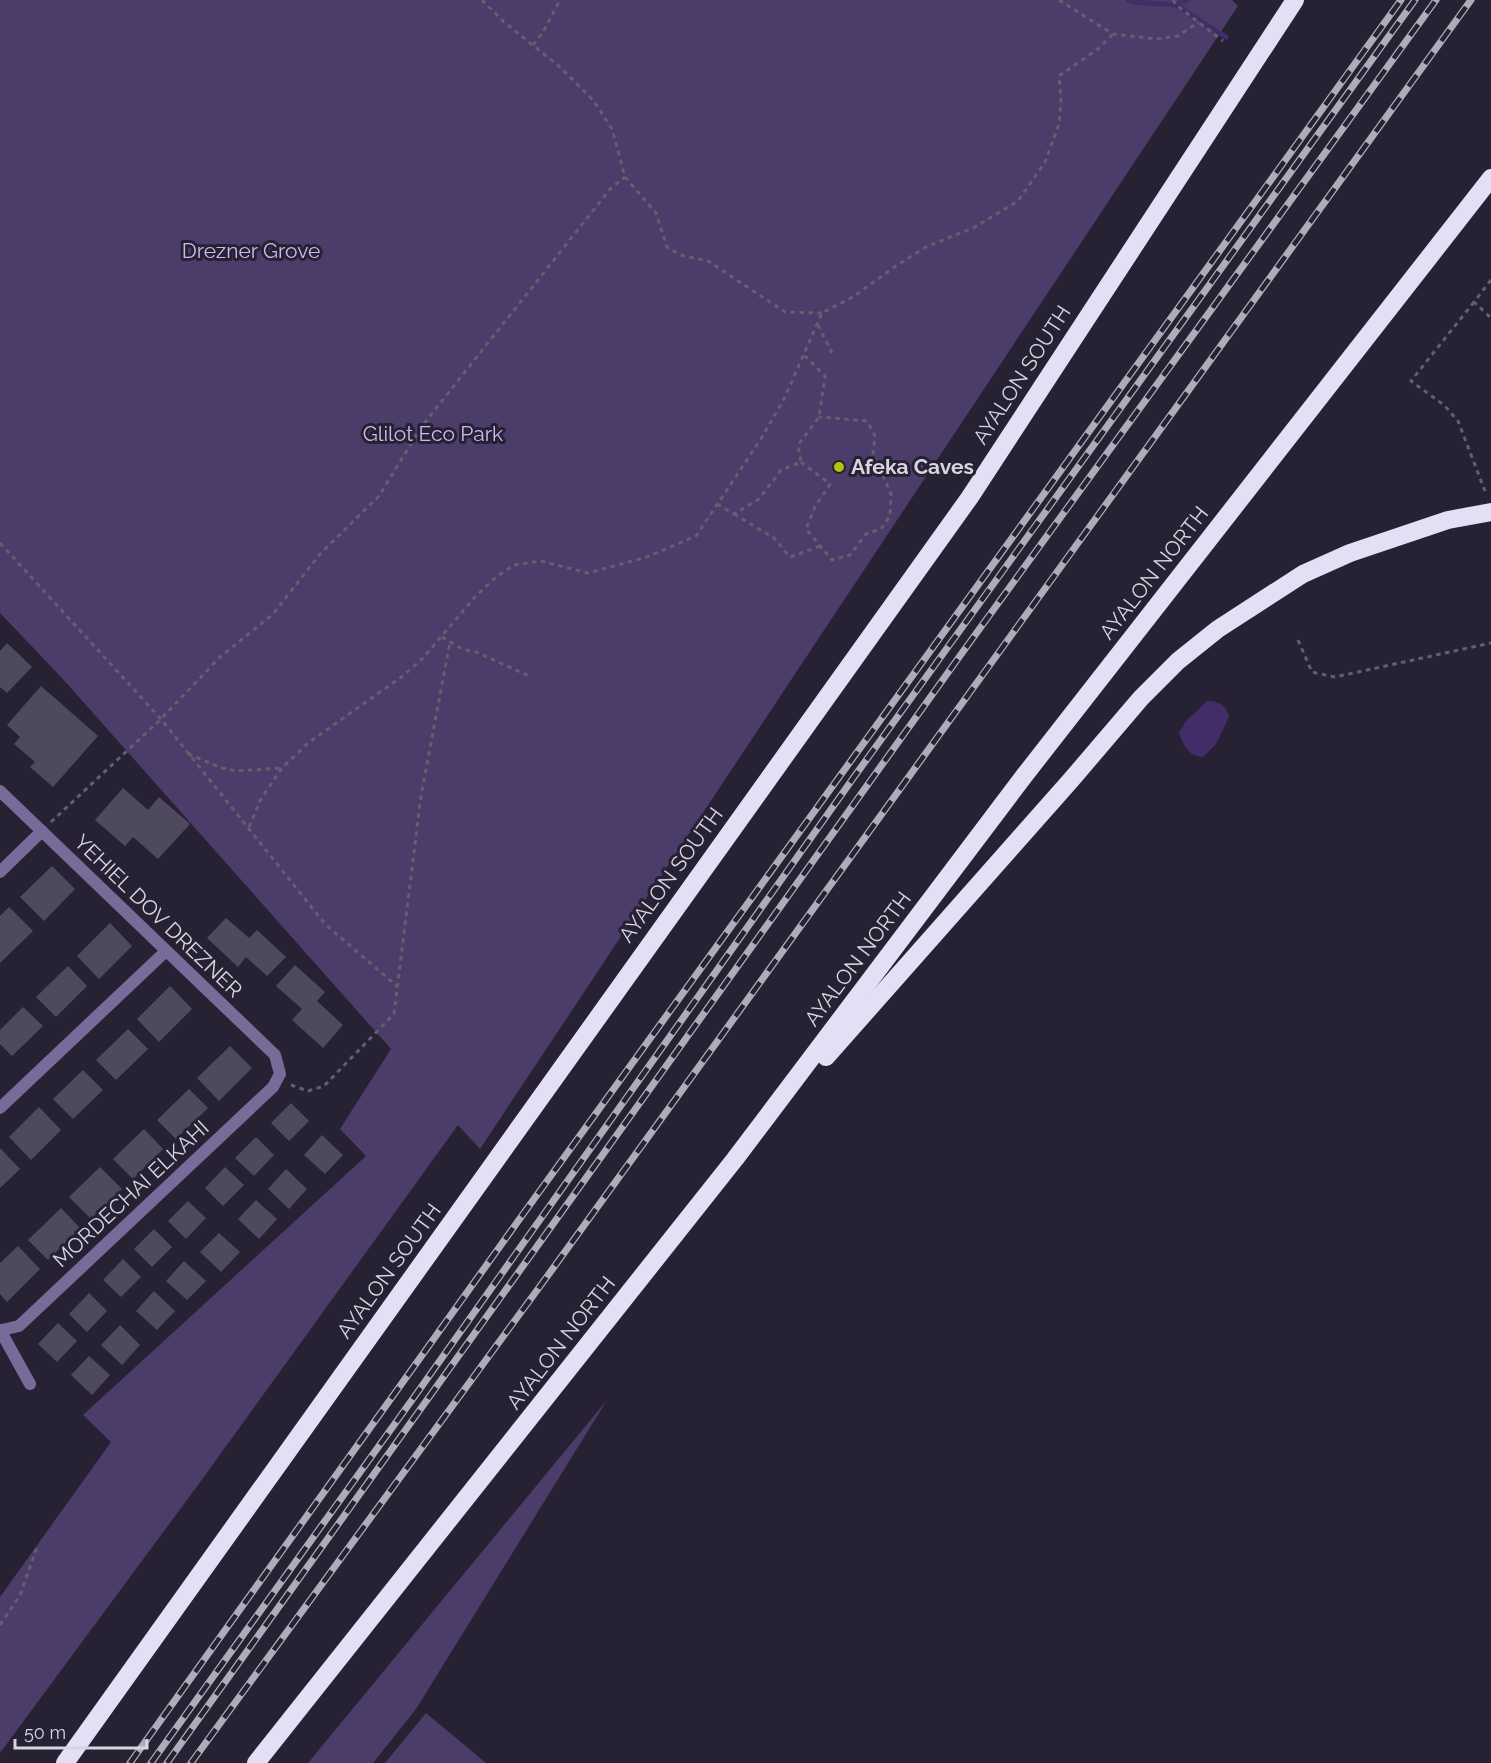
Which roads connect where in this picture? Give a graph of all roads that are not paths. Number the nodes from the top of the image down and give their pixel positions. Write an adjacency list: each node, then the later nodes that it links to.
1 (1295, 0): 15 (highway, AYALON SOUTH)
2 (1491, 178): 4 (highway, AYALON NORTH)
3 (1491, 189): 4 (highway)
4 (1324, 391): 12 (highway, AYALON NORTH)
5 (1491, 513): 12 (highway)
6 (0, 791): 7 (street, YEHIEL DOV DREZNER)
7 (42, 831): 8 (street); 9 (street, YEHIEL DOV DREZNER)
8 (0, 873)
9 (166, 951): 10 (street, YEHIEL DOV DREZNER); 11 (street)
10 (280, 1074): 13 (street, MORDECHAI ELKAHI)
11 (0, 1108)
12 (735, 1159): 16 (highway, AYALON NORTH)
13 (1, 1330): 14 (street, MORDECHAI ELKAHI)
14 (30, 1384)
15 (65, 1763)
16 (256, 1763)

